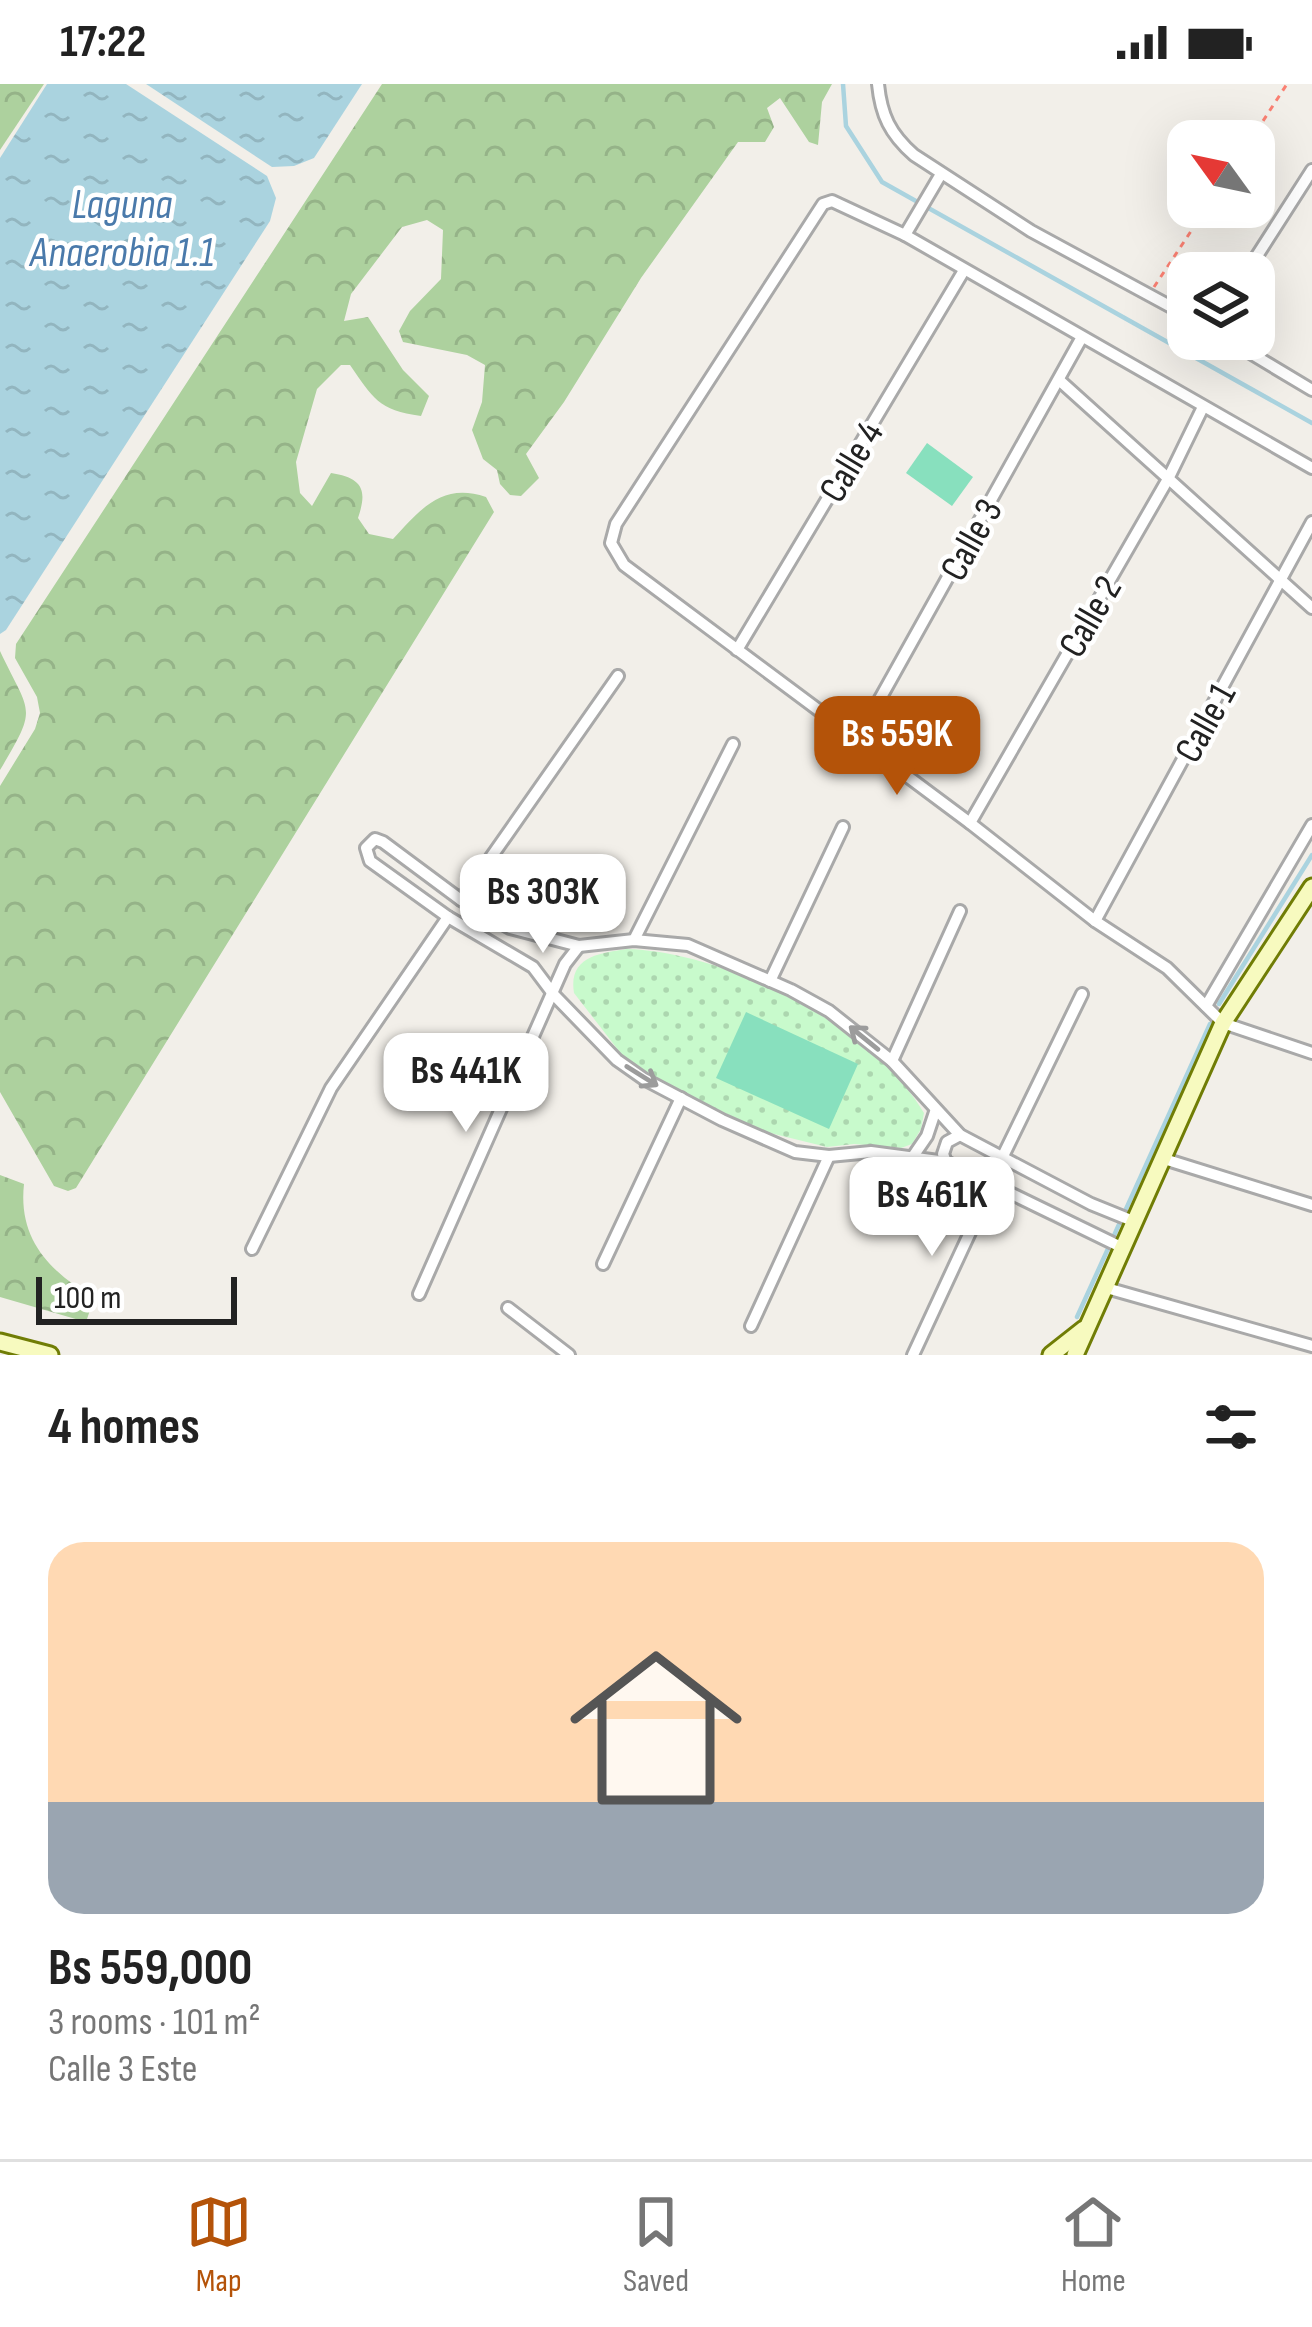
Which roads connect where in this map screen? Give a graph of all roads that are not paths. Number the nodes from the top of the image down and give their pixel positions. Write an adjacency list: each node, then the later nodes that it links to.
1 (878, 84): 3 (street)
2 (1312, 170): 5 (street)
3 (938, 180): 4 (street); 7 (street)
4 (905, 235): 6 (street); 18 (street)
5 (1259, 252)
6 (963, 272): 8 (street); 18 (street, Calle 4)
7 (1167, 303)
8 (1082, 338): 10 (street, Calle 3); 12 (street)
9 (1262, 360): 11 (street)
10 (1059, 380): 14 (street); 20 (street, Calle 3)
11 (1312, 390)
12 (1203, 407): 13 (street); 14 (street, Calle 2)
13 (1312, 468)
14 (1168, 479): 16 (street); 22 (street, Calle 2)
15 (1312, 522): 16 (street, Calle 1)
16 (1282, 580): 17 (street); 29 (street, Calle 1)
17 (1312, 608)
18 (737, 650): 20 (street)
19 (618, 676): 26 (street)
20 (857, 740): 22 (street)
21 (733, 744): 31 (street)
22 (970, 823): 29 (street)
23 (1312, 825): 37 (street)
24 (843, 827): 34 (street)
25 (1312, 887): 38 (street)
26 (461, 900): 28 (street); 30 (street)
27 (960, 911): 40 (street)
28 (448, 917): 33 (street); 53 (street)
29 (1095, 921): 37 (street)
30 (548, 939): 32 (street); 33 (street)
31 (634, 940): 32 (street); 34 (street)
32 (579, 946): 36 (street)
33 (533, 967): 36 (street)
34 (770, 981): 40 (street, one-way to 34)
35 (1082, 994): 46 (street)
36 (554, 995): 41 (street, one-way to 41); 56 (street)
37 (1206, 1006): 38 (street)
38 (1223, 1023): 39 (street); 47 (street)
39 (1312, 1053)
40 (892, 1061): 42 (street)
41 (681, 1098): 45 (street); 54 (street)
42 (935, 1112): 43 (street); 44 (street)
43 (960, 1135): 46 (street); 48 (street)
44 (914, 1155): 45 (street); 48 (street)
45 (829, 1156): 58 (street)
46 (1004, 1156): 51 (street)
47 (1161, 1158): 50 (street); 51 (street)
48 (946, 1162): 49 (street)
49 (993, 1183): 52 (street); 64 (street)
50 (1312, 1205)
51 (1123, 1218): 52 (street)
52 (1113, 1242): 55 (street)
53 (252, 1249)
54 (603, 1264)
55 (1103, 1287): 59 (street); 60 (street)
56 (419, 1294)
57 (508, 1308): 63 (street)
58 (751, 1326)
59 (1086, 1328): 65 (street); 66 (street)
60 (1312, 1346)
61 (5, 1347): 62 (street)
62 (50, 1355)
63 (569, 1355)
64 (913, 1355)
65 (1052, 1355)
66 (1075, 1355)

